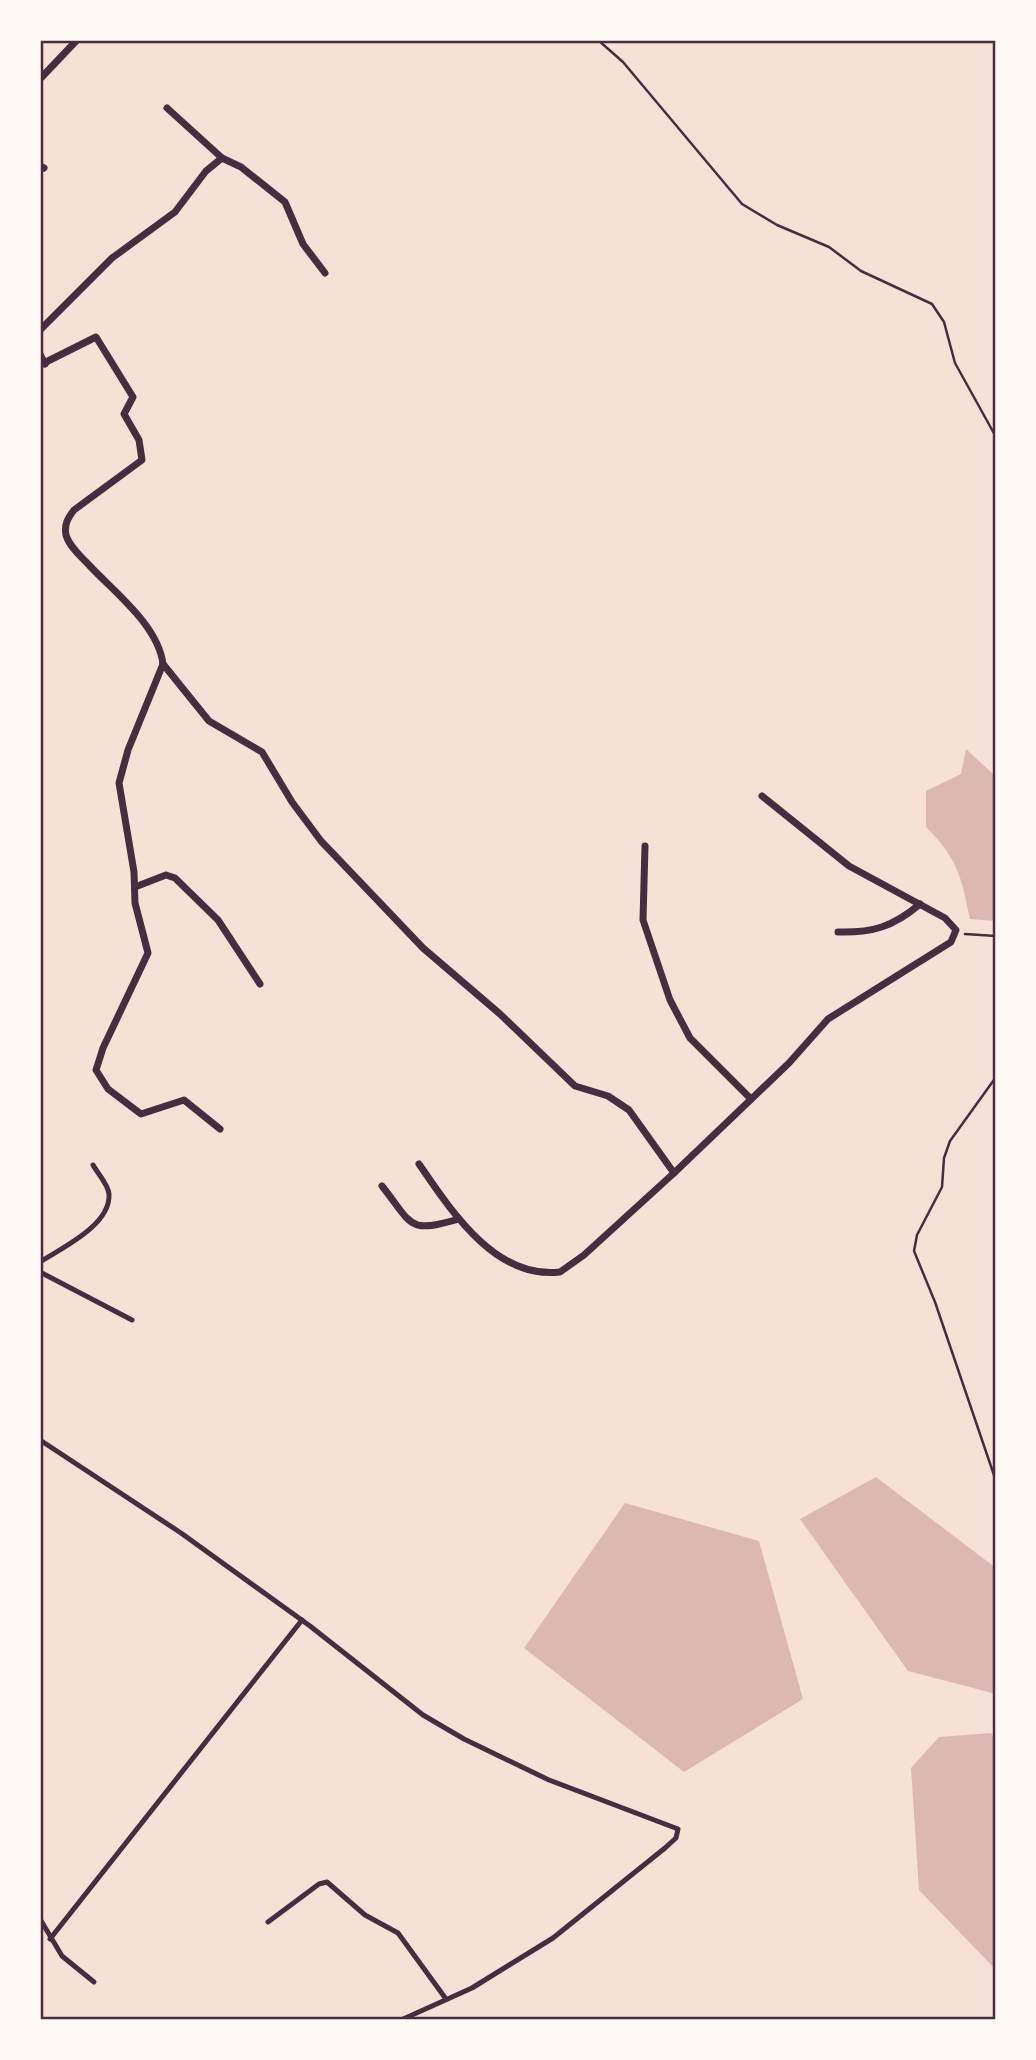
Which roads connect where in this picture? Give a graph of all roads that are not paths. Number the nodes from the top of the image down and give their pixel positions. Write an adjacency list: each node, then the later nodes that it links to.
1 (77, 40): 2 (street)
2 (40, 79)
3 (167, 108): 4 (street)
4 (222, 158): 5 (street); 6 (street)
5 (325, 272)
6 (40, 330)
7 (40, 354): 8 (street)
8 (42, 364): 9 (street)
9 (163, 664): 12 (street); 20 (street)
10 (762, 796): 13 (street)
11 (645, 846): 16 (street)
12 (135, 887): 15 (street); 17 (street)
13 (920, 904): 14 (street); 16 (street)
14 (838, 932)
15 (260, 984)
16 (751, 1099): 20 (street)
17 (220, 1129)
18 (419, 1164): 22 (street)
19 (93, 1165): 23 (lane)
20 (674, 1173): 22 (street)
21 (382, 1186): 22 (street)
22 (459, 1219)
23 (40, 1262)
24 (40, 1272): 25 (lane)
25 (132, 1320)
26 (40, 1440): 27 (lane)
27 (302, 1620): 30 (lane); 32 (lane)
28 (40, 1919): 30 (lane)
29 (268, 1922): 32 (lane)
30 (50, 1939): 31 (lane)
31 (94, 1982)
32 (446, 2000): 33 (lane)
33 (401, 2020)

